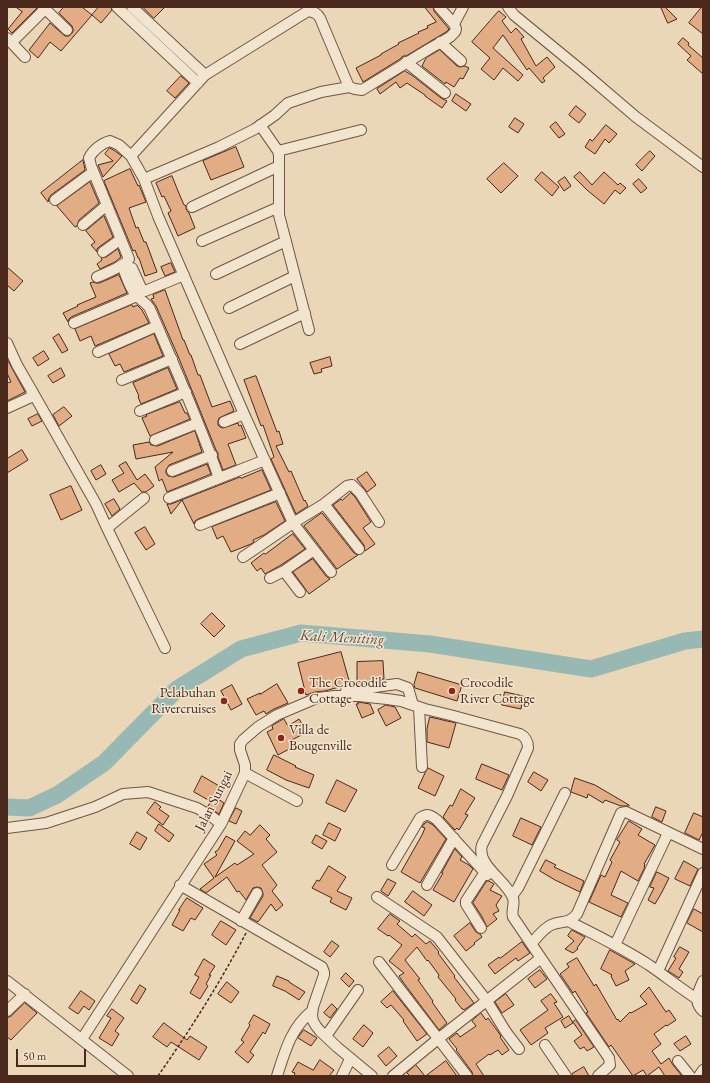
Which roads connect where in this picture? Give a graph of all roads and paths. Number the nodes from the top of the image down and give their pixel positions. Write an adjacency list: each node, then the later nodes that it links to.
1 (117, 7): 8 (street)
2 (132, 7): 8 (street)
3 (439, 7): 9 (street)
4 (463, 7): 9 (street)
5 (508, 7): 25 (street)
6 (45, 8): 10 (street); 11 (street)
7 (313, 9): 16 (street); 18 (street)
8 (139, 21): 16 (street); 17 (street)
9 (454, 24): 12 (street)
10 (67, 30)
11 (9, 40): 13 (street)
12 (440, 42): 14 (street); 15 (street)
13 (25, 56)
14 (461, 61)
15 (406, 62): 18 (street); 19 (street)
16 (205, 75): 17 (street)
17 (198, 83): 23 (street)
18 (349, 87): 20 (street)
19 (445, 93)
20 (260, 125): 22 (street); 27 (street)
21 (361, 130): 22 (street)
22 (278, 151): 24 (street)
23 (132, 156): 26 (street); 27 (street)
24 (279, 166): 30 (street); 31 (street)
25 (703, 168)
26 (93, 172): 28 (street); 29 (street)
27 (144, 179): 39 (street)
28 (55, 200)
29 (107, 205): 32 (street); 33 (street)
30 (192, 207)
31 (279, 207): 34 (street); 35 (street)
32 (83, 225)
33 (121, 238): 36 (street); 37 (street)
34 (202, 241)
35 (286, 241): 38 (street); 40 (street)
36 (103, 252)
37 (127, 267): 39 (street); 41 (street); 42 (street)
38 (216, 274)
39 (184, 275): 57 (street)
40 (295, 276): 43 (street); 44 (street)
41 (97, 277)
42 (136, 296): 45 (street); 46 (street)
43 (229, 308)
44 (305, 313): 47 (street); 49 (street)
45 (74, 323)
46 (157, 326): 50 (street); 51 (street)
47 (309, 330)
48 (7, 343): 53 (street)
49 (240, 344)
50 (98, 352)
51 (172, 359): 52 (street); 54 (street)
52 (122, 380)
53 (32, 392): 55 (street); 72 (street)
54 (186, 392): 56 (street); 59 (street)
55 (7, 408)
56 (140, 411)
57 (244, 414): 58 (street); 62 (street)
58 (224, 422)
59 (198, 423): 60 (street); 61 (street)
60 (155, 440)
61 (212, 455): 63 (street); 64 (street)
62 (264, 460): 64 (street); 65 (street)
63 (172, 471)
64 (219, 478): 67 (street)
65 (280, 493): 70 (street); 71 (street)
66 (144, 498): 72 (street)
67 (169, 498)
68 (324, 504): 69 (street); 70 (street); 73 (street)
69 (378, 522)
70 (293, 523): 74 (street); 75 (street)
71 (200, 525)
72 (107, 528): 80 (street)
73 (359, 549)
74 (314, 550): 76 (street); 77 (street)
75 (243, 557)
76 (284, 571): 78 (street); 79 (street)
77 (331, 572)
78 (270, 578)
79 (300, 592)
80 (165, 648)
81 (346, 691): 82 (street)
82 (416, 706): 83 (street); 84 (street, Jalan Sungai); 98 (street, Jalan Sungai)
83 (422, 767)
84 (245, 773): 86 (street); 87 (street, Jalan Sungai)
85 (565, 793): 98 (street)
86 (297, 801)
87 (220, 824): 88 (street); 95 (street, Jalan Sungai)
88 (7, 828)
89 (668, 833): 91 (street); 101 (street); 105 (street)
90 (454, 838): 92 (street); 93 (street); 96 (street)
91 (703, 849)
92 (392, 865)
93 (485, 872): 100 (street); 103 (street)
94 (703, 873): 108 (street)
95 (180, 885): 102 (street); 120 (street, Jalan Sungai)
96 (427, 885)
97 (258, 893): 102 (street)
98 (512, 896): 100 (street)
99 (377, 897): 114 (street)
100 (514, 908): 104 (street)
101 (568, 921): 104 (street); 105 (street)
102 (245, 924): 116 (street); 127 (path)
103 (481, 928)
104 (532, 943): 106 (street)
105 (616, 945): 108 (street)
106 (541, 958): 114 (street); 134 (street)
107 (380, 962): 119 (street)
108 (658, 971): 113 (street)
109 (7, 981): 112 (street)
110 (703, 981): 113 (street)
111 (358, 990): 118 (street)
112 (25, 994): 115 (street); 120 (street)
113 (696, 999): 117 (street)
114 (487, 1001): 119 (street); 122 (street)
115 (7, 1011)
116 (312, 1011): 118 (street); 128 (street)
117 (703, 1011)
118 (326, 1036): 123 (street)
119 (438, 1039): 131 (street); 132 (street)
120 (82, 1040): 126 (street)
121 (545, 1044): 133 (street)
122 (519, 1049)
123 (350, 1059): 129 (street); 130 (street)
124 (678, 1061): 135 (street)
125 (703, 1070): 136 (street)
126 (128, 1076)
127 (158, 1076)
128 (277, 1076)
129 (342, 1076)
130 (372, 1076)
131 (393, 1076)
132 (466, 1076)
133 (566, 1076)
134 (598, 1076)
135 (690, 1076)
136 (699, 1076)

